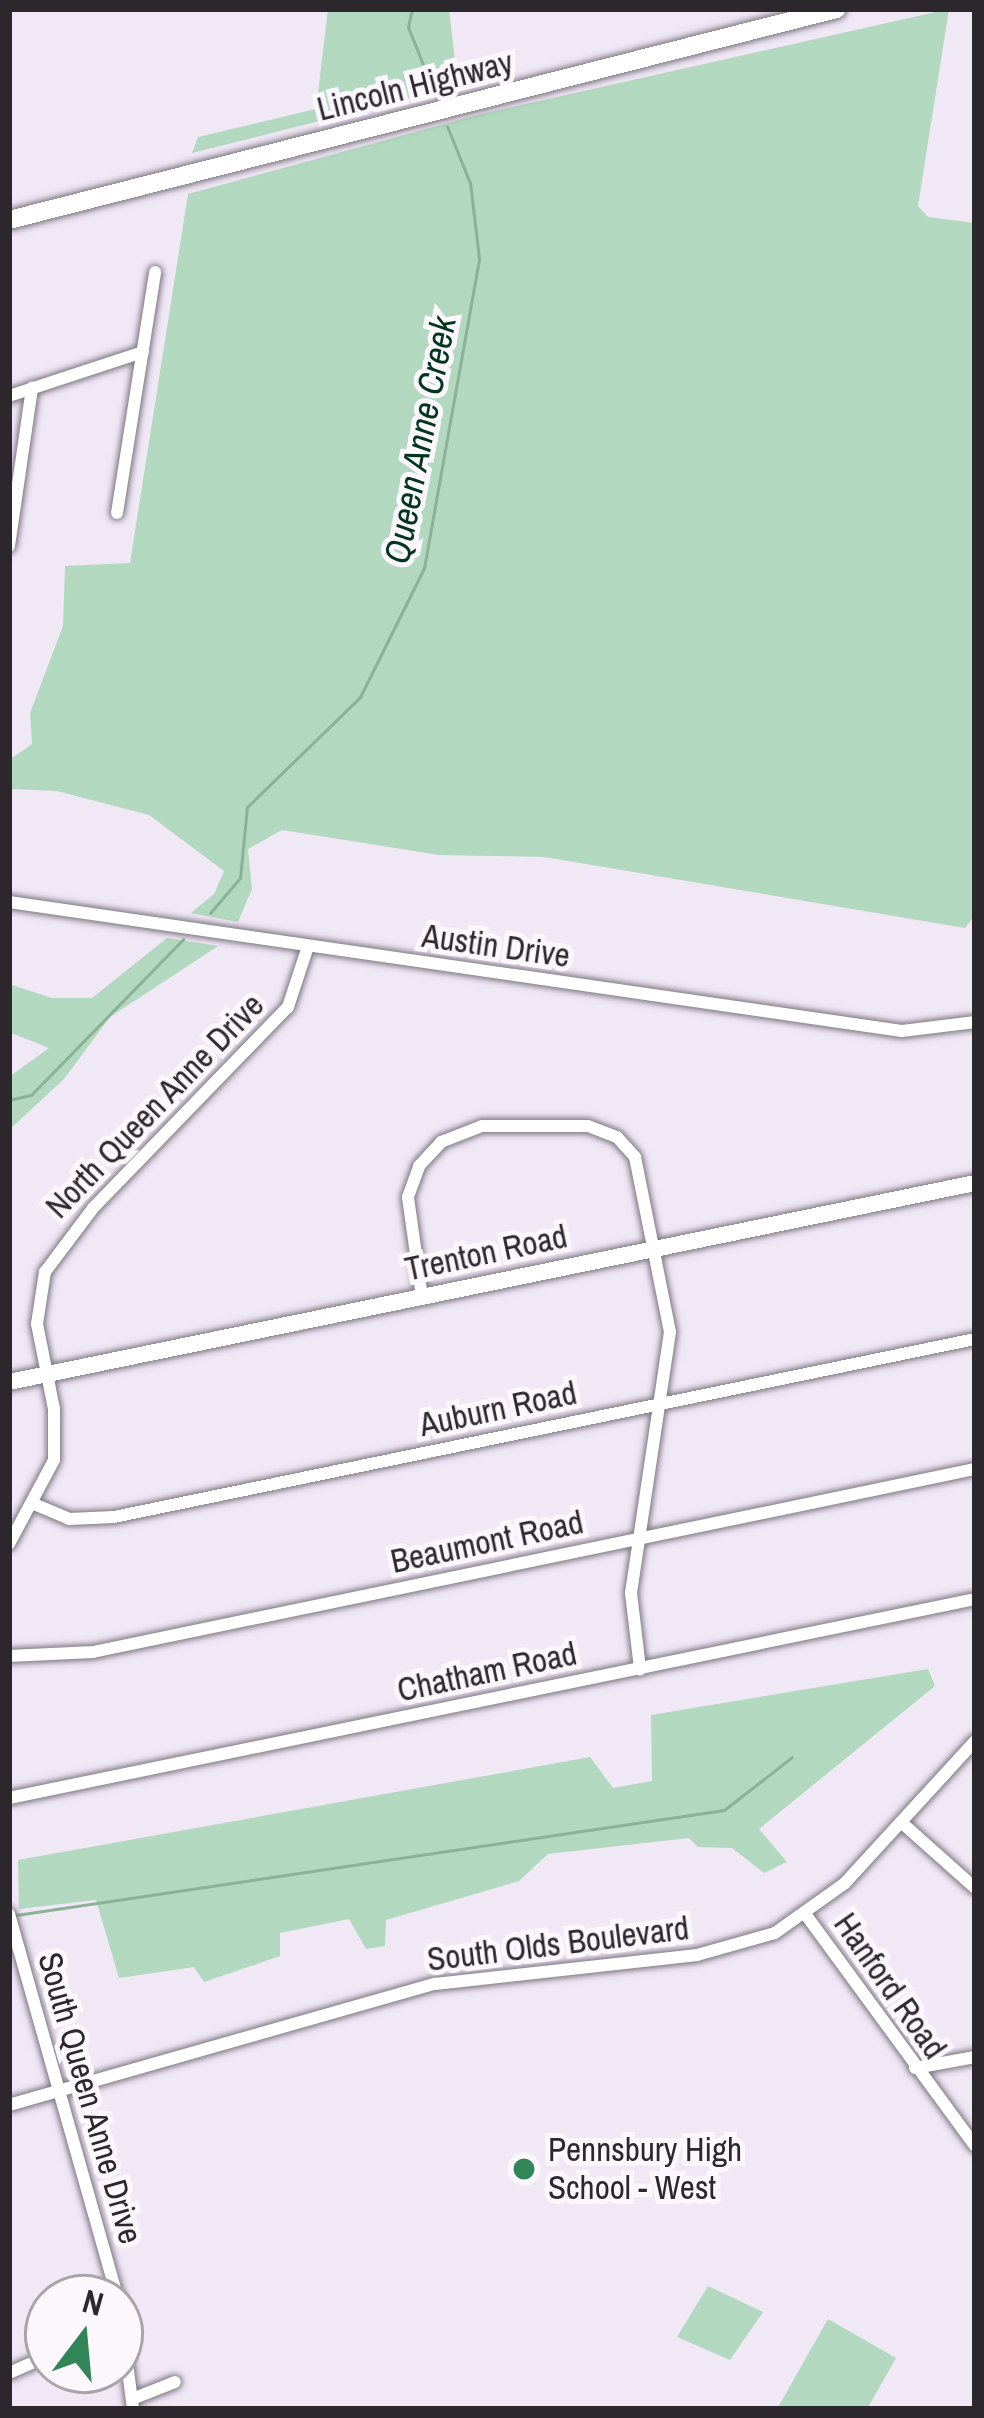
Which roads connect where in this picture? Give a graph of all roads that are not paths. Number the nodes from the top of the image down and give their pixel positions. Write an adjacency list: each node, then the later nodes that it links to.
1 (837, 9): 2 (main road, Lincoln Highway)
2 (9, 220)
3 (155, 272): 4 (street)
4 (143, 352): 5 (street); 7 (street)
5 (32, 388): 6 (street); 8 (street)
6 (9, 396)
7 (117, 513)
8 (9, 546)
9 (9, 902): 10 (street, Austin Drive)
10 (308, 946): 11 (street, Austin Drive); 16 (street, North Queen Anne Drive)
11 (975, 1022)
12 (975, 1183): 13 (main road, Trenton Road)
13 (657, 1249): 14 (main road, Trenton Road); 14 (street); 18 (street)
14 (422, 1297): 16 (main road, Trenton Road)
15 (975, 1339): 18 (street, Auburn Road)
16 (45, 1375): 17 (main road, Trenton Road); 20 (street)
17 (9, 1382)
18 (663, 1403): 20 (street, Auburn Road); 21 (street)
19 (975, 1469): 21 (street, Beaumont Road)
20 (34, 1504): 22 (street)
21 (638, 1538): 24 (street, Beaumont Road); 25 (street)
22 (9, 1544)
23 (975, 1599): 25 (street, Chatham Road)
24 (9, 1656)
25 (640, 1669): 27 (street, Chatham Road)
26 (975, 1741): 28 (street, South Olds Boulevard)
27 (9, 1798)
28 (901, 1822): 29 (street); 30 (street, South Olds Boulevard)
29 (975, 1888)
30 (806, 1915): 33 (street, Hanford Road); 34 (street, South Olds Boulevard)
31 (11, 1921): 34 (street, South Queen Anne Drive)
32 (975, 2057): 33 (street)
33 (915, 2068): 36 (street, Hanford Road)
34 (61, 2090): 35 (street, South Olds Boulevard); 37 (street, South Queen Anne Drive)
35 (9, 2105)
36 (975, 2146)
37 (111, 2274)
38 (175, 2382): 39 (street)
39 (133, 2404)

